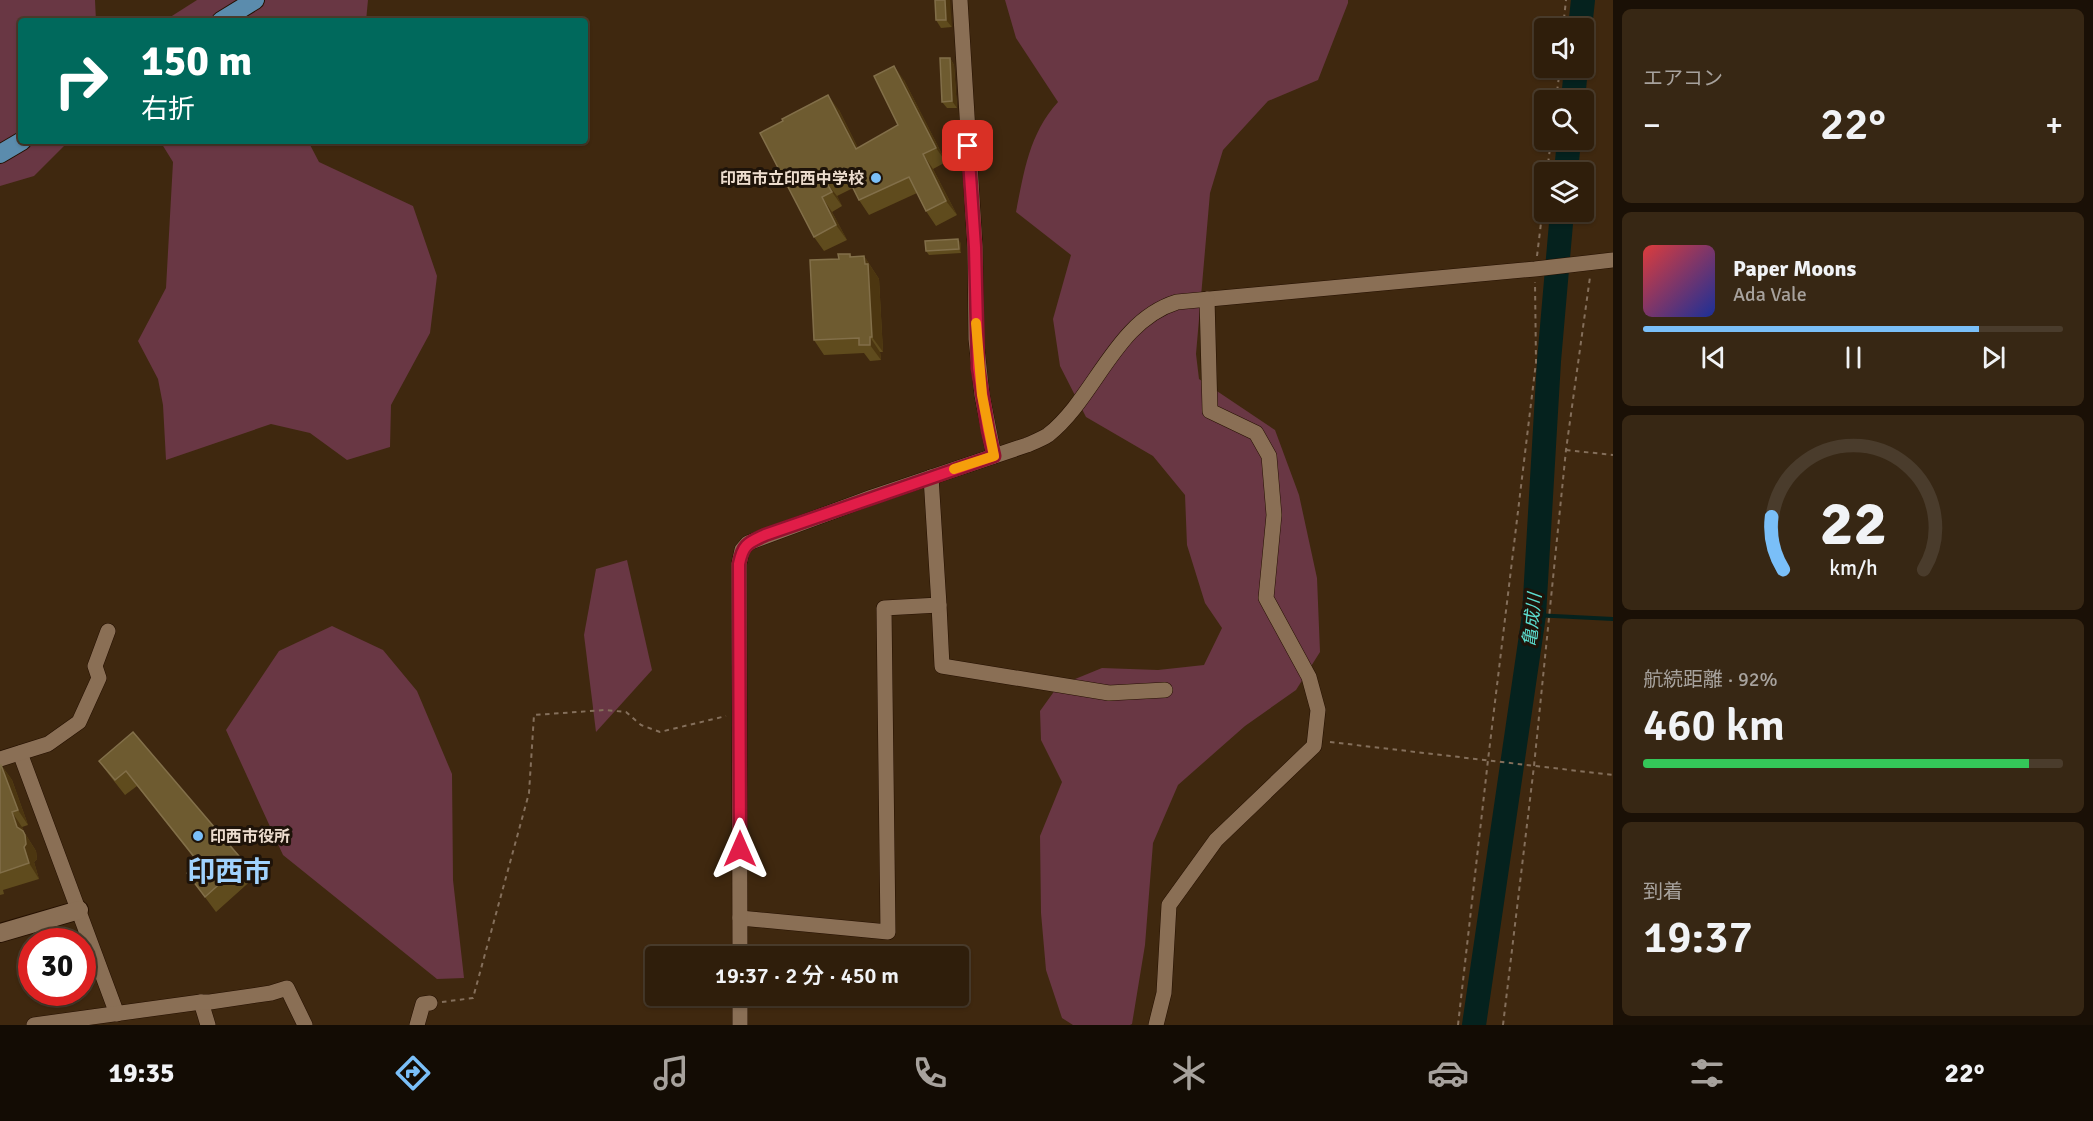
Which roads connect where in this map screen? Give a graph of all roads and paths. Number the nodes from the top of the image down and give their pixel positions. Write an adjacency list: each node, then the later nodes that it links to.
1 (255, 0): 4 (main road)
2 (960, 0): 15 (street)
3 (1566, 0): 5 (path)
4 (226, 18)
5 (1564, 18)
6 (18, 143): 7 (main road)
7 (0, 154)
8 (1541, 222): 11 (path)
9 (1613, 260): 10 (street)
10 (1592, 263): 11 (street); 13 (path)
11 (1535, 269): 12 (street); 24 (path)
12 (1207, 299): 15 (street); 21 (street)
13 (1566, 450): 14 (path); 25 (path)
14 (1613, 455)
15 (994, 456): 16 (street)
16 (931, 477): 17 (street); 20 (street)
17 (939, 605): 19 (street); 28 (street)
18 (108, 631): 22 (street)
19 (1166, 690)
20 (740, 711): 28 (street); 32 (path)
21 (1315, 741): 24 (path); 40 (street)
22 (20, 753): 23 (street); 27 (street)
23 (0, 759)
24 (1488, 760): 25 (path); 41 (path)
25 (1534, 766): 26 (path); 42 (path)
26 (1613, 775)
27 (79, 910): 29 (street); 34 (street)
28 (740, 918): 30 (street)
29 (0, 933)
30 (740, 946)
31 (201, 1002): 34 (street); 36 (street); 37 (street)
32 (430, 1003): 38 (street)
33 (740, 1006): 39 (street)
34 (117, 1014): 35 (street)
35 (34, 1025)
36 (208, 1025)
37 (305, 1025)
38 (417, 1025)
39 (740, 1025)
40 (1155, 1025)
41 (1458, 1025)
42 (1503, 1025)

